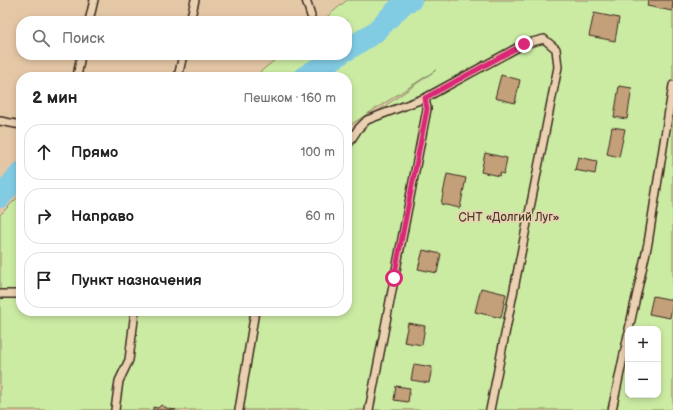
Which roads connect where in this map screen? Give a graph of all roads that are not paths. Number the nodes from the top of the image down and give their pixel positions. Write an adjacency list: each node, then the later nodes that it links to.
1 (94, 0): 4 (lane)
2 (195, 0): 5 (lane)
3 (306, 0): 6 (lane)
4 (90, 16)
5 (191, 16)
6 (312, 16)
7 (80, 60): 9 (lane)
8 (182, 60): 10 (lane)
9 (78, 72)
10 (179, 72)
11 (673, 85): 20 (lane)
12 (425, 98): 15 (lane); 24 (lane); 25 (lane)
13 (0, 121): 14 (lane)
14 (16, 124)
15 (352, 138)
16 (0, 294): 17 (lane)
17 (16, 294)
18 (134, 316): 22 (lane)
19 (254, 316): 23 (lane)
20 (630, 326)
21 (625, 349): 26 (lane)
22 (115, 410)
23 (238, 410)
24 (369, 410)
25 (490, 410)
26 (612, 410)

